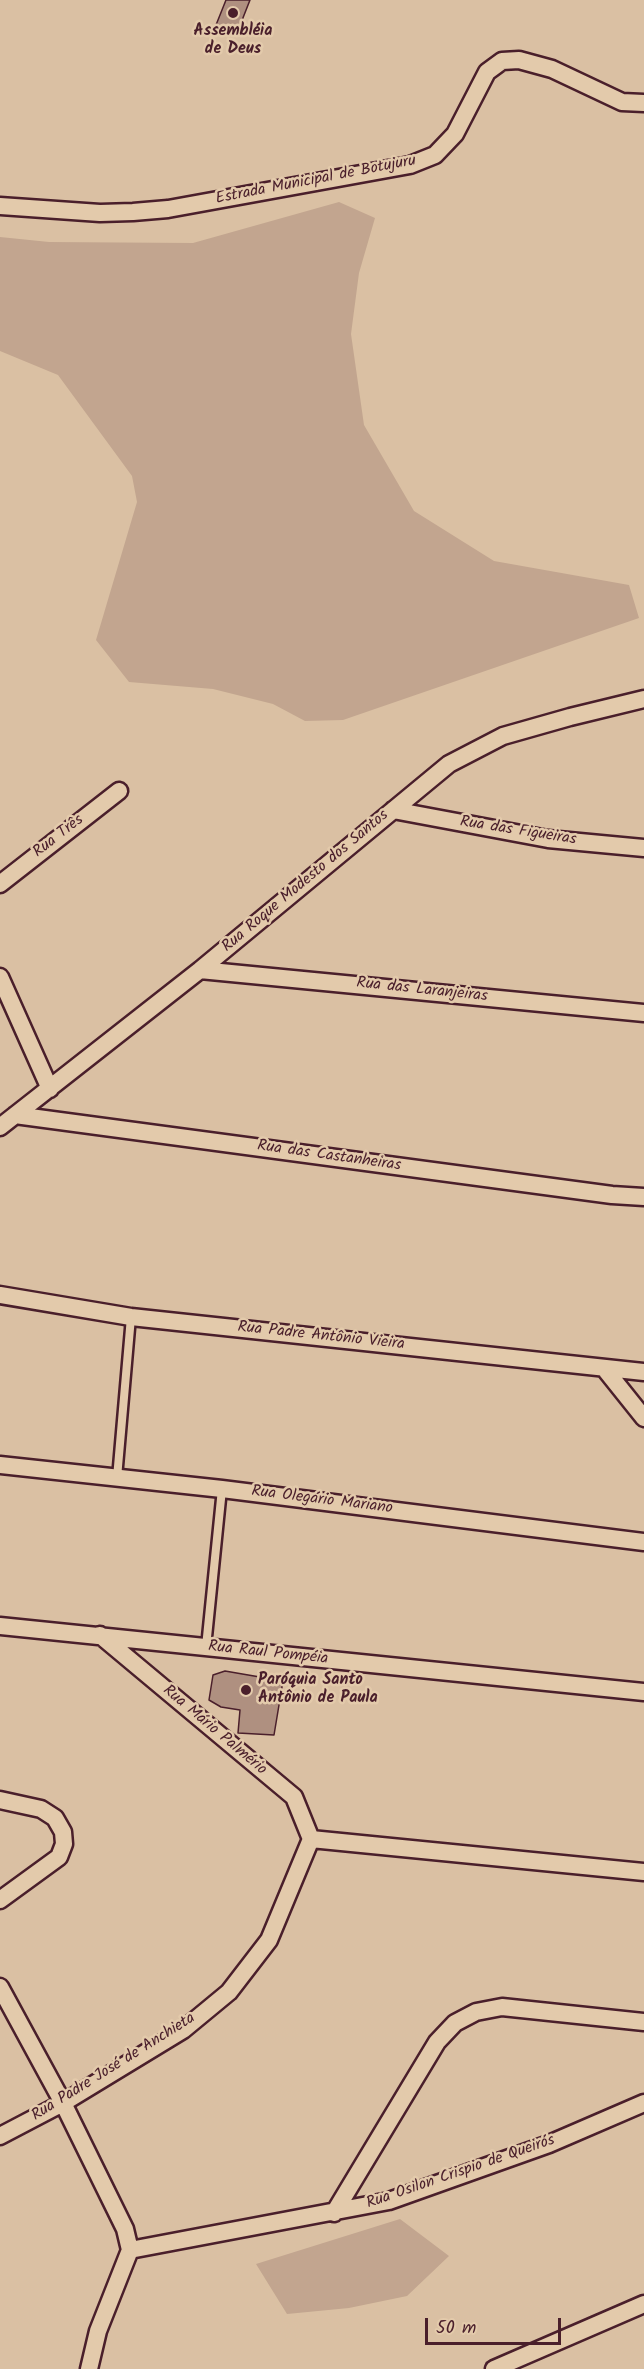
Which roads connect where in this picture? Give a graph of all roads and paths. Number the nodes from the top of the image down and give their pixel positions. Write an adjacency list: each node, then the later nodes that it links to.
1 (644, 103): 2 (street, Estrada Municipal de Botujuru)
2 (0, 206)
3 (644, 699): 5 (street, Rua Roque Modesto dos Santos)
4 (119, 791): 7 (street, Rua Três)
5 (393, 810): 6 (street, Rua das Figueiras); 8 (street, Rua Roque Modesto dos Santos)
6 (644, 848)
7 (0, 884)
8 (200, 970): 10 (street, Rua das Laranjeiras); 11 (street, Rua Roque Modesto dos Santos)
9 (0, 977): 11 (street)
10 (644, 1013)
11 (50, 1089): 12 (street, Rua Roque Modesto dos Santos)
12 (15, 1115): 13 (street, Rua Roque Modesto dos Santos); 14 (street, Rua das Castanheiras)
13 (0, 1127)
14 (644, 1197)
15 (0, 1295): 16 (street, Rua Padre Antônio Vieira)
16 (131, 1317): 17 (street, Rua Padre Antônio Vieira); 21 (lane)
17 (604, 1368): 18 (street, Rua Padre Antônio Vieira); 19 (street)
18 (644, 1372)
19 (644, 1418)
20 (0, 1465): 21 (street, Rua Olegário Mariano)
21 (117, 1478): 22 (street, Rua Olegário Mariano)
22 (222, 1489): 23 (street, Rua Olegário Mariano); 26 (lane)
23 (644, 1542)
24 (0, 1626): 25 (street, Rua Raul Pompéia)
25 (100, 1635): 26 (street, Rua Raul Pompéia); 29 (street, Rua Mário Palmério)
26 (206, 1647): 27 (street, Rua Raul Pompéia)
27 (644, 1692)
28 (0, 1800): 31 (street)
29 (311, 1839): 30 (street); 34 (street, Rua Padre José de Anchieta)
30 (644, 1872)
31 (0, 1900)
32 (0, 1987): 34 (street)
33 (644, 2022): 37 (street)
34 (63, 2103): 36 (street, Rua Padre José de Anchieta); 38 (street)
35 (644, 2103): 37 (street, Rua Osilon Crispio de Queirós)
36 (0, 2136)
37 (334, 2213): 38 (street, Rua Osilon Crispio de Queirós)
38 (130, 2250): 40 (street)
39 (644, 2304): 41 (street)
40 (88, 2369)
41 (494, 2369)

